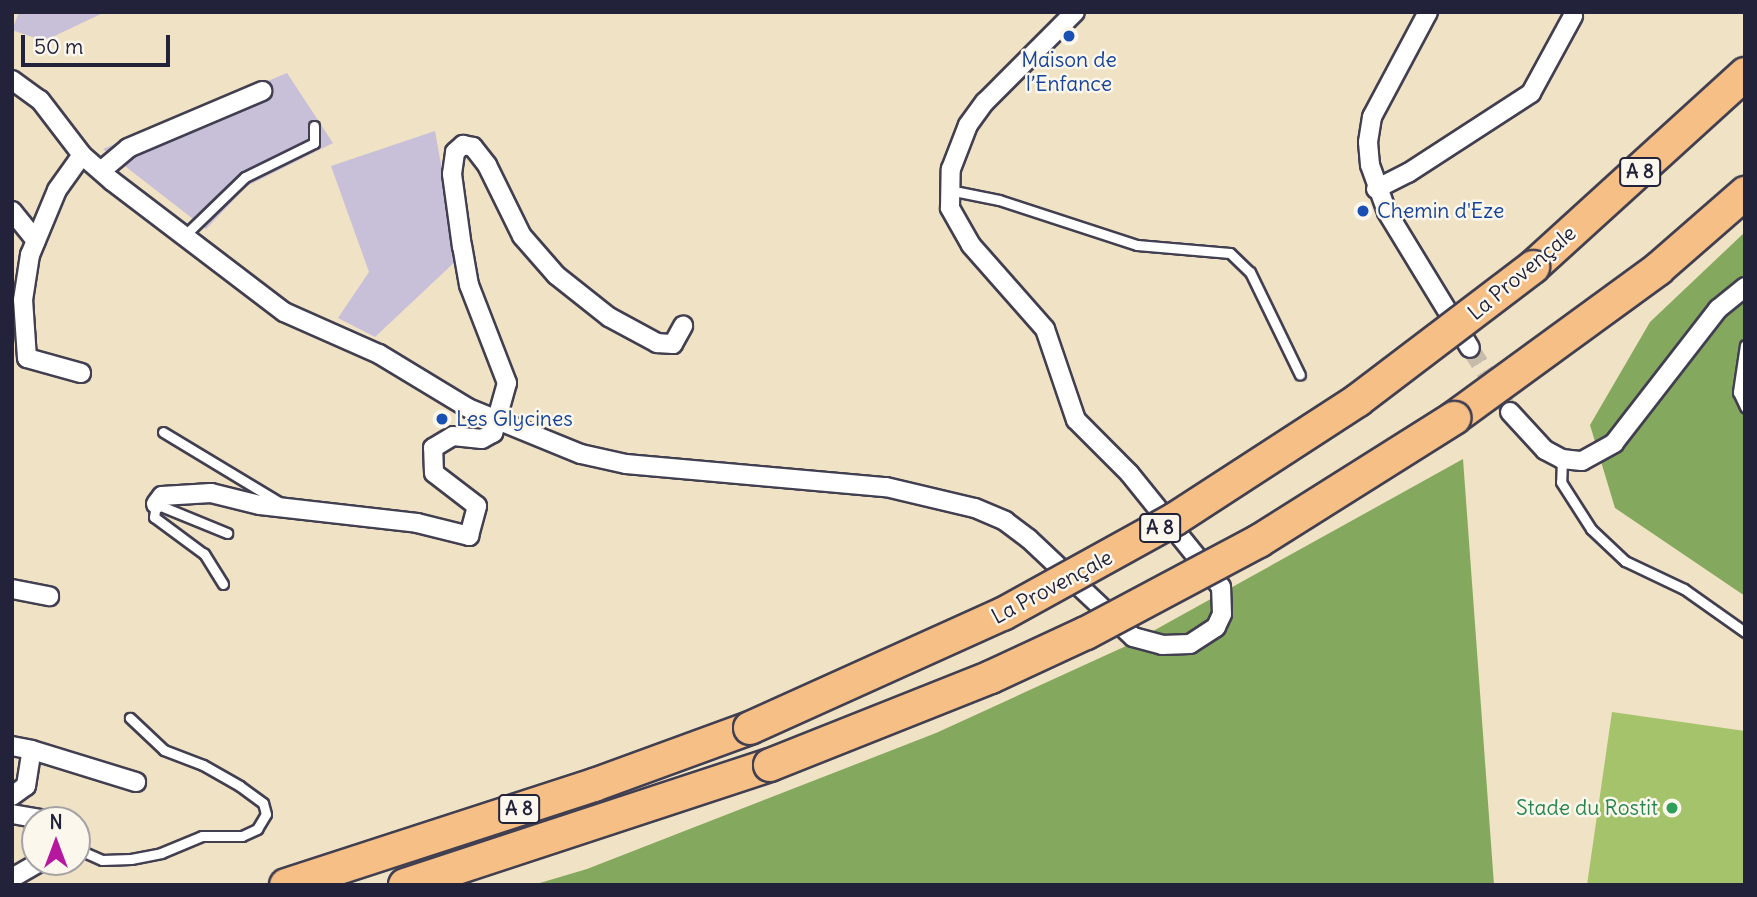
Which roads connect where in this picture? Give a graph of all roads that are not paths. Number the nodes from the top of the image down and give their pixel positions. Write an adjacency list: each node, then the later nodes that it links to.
1 (1075, 12): 11 (street)
2 (1428, 12): 10 (street)
3 (1573, 16): 10 (street)
4 (1745, 74): 40 (highway, La Provençale / A 8, bridge)
5 (12, 80): 8 (street)
6 (262, 91): 9 (street)
7 (314, 126): 14 (lane)
8 (82, 155): 9 (street); 15 (street)
9 (101, 172): 14 (street)
10 (1376, 189): 19 (street)
11 (949, 190): 21 (lane); 24 (street)
12 (1745, 194): 41 (highway, A 8, bridge)
13 (12, 211): 15 (street)
14 (185, 235): 24 (street)
15 (36, 240): 20 (street)
16 (1745, 287): 26 (street)
17 (683, 326): 24 (street)
18 (1745, 345): 22 (lane)
19 (1470, 348)
20 (81, 373)
21 (1300, 375)
22 (1745, 407)
23 (1510, 412): 26 (street)
24 (498, 422): 28 (street)
25 (163, 432): 28 (lane)
26 (1562, 459): 33 (lane)
27 (156, 504): 28 (street); 29 (lane); 30 (lane)
28 (288, 509)
29 (227, 533)
30 (223, 584)
31 (12, 589): 32 (street)
32 (49, 596)
33 (1745, 632)
34 (130, 718): 39 (lane)
35 (12, 746): 36 (street)
36 (32, 750): 37 (street); 38 (street)
37 (135, 782)
38 (12, 796)
39 (91, 855)
40 (286, 885)
41 (405, 885)

